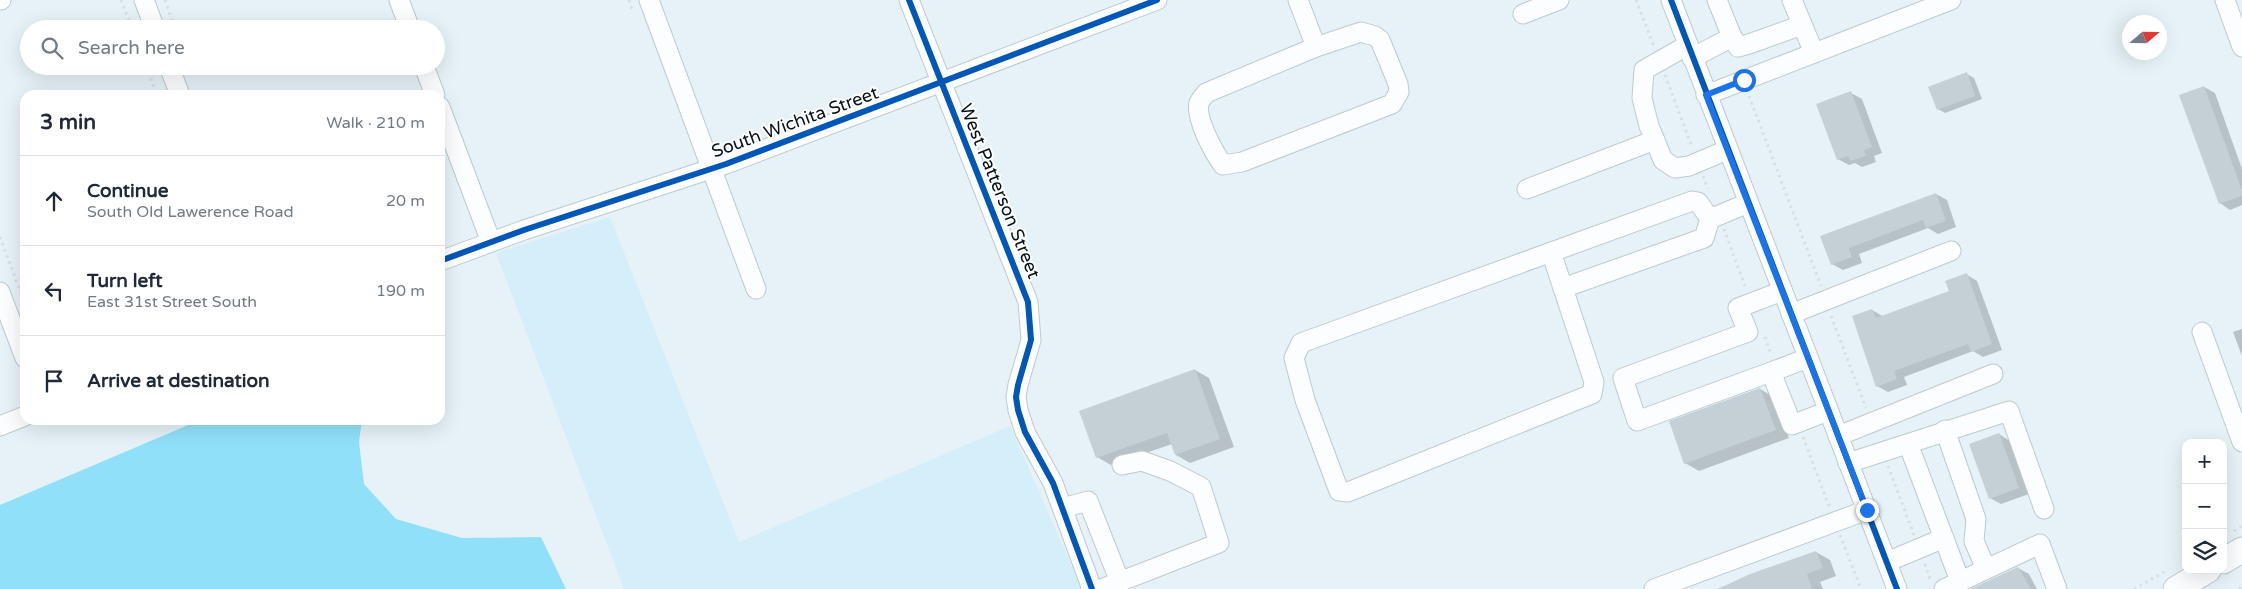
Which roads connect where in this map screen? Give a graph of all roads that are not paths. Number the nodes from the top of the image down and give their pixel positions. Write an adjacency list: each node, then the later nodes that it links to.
1 (144, 0): 14 (street)
2 (399, 0): 15 (street)
3 (649, 0): 31 (street)
4 (909, 0): 24 (street, West Patterson Street)
5 (1157, 0): 24 (street, South Wichita Street)
6 (1298, 0): 18 (street)
7 (1559, 0): 13 (street)
8 (1671, 0): 20 (street)
9 (1717, 0): 17 (street)
10 (1792, 0): 16 (street)
11 (1951, 0): 21 (street)
12 (2225, 0): 19 (street)
13 (1524, 14)
14 (152, 20)
15 (407, 20)
16 (1802, 25): 17 (street); 21 (street)
17 (1732, 38): 20 (street)
18 (1316, 47): 18 (street)
19 (2242, 47)
20 (1690, 51): 27 (street); 29 (street)
21 (1814, 53): 27 (street)
22 (172, 75): 25 (street)
23 (427, 75): 26 (street)
24 (941, 83): 31 (street, South Wichita Street); 58 (street, West Patterson Street)
25 (178, 90)
26 (433, 90)
27 (1706, 95): 30 (street)
28 (445, 120): 35 (street)
29 (1655, 140): 30 (street); 32 (street)
30 (1727, 150): 33 (street)
31 (712, 168): 35 (street, South Wichita Street); 40 (street)
32 (1527, 189)
33 (1748, 203): 34 (street); 41 (street)
34 (1710, 219): 37 (street); 39 (street)
35 (491, 242): 38 (street, South Wichita Street)
36 (1951, 251): 43 (street)
37 (1551, 252): 39 (street); 39 (street)
38 (445, 259)
39 (1563, 288)
40 (756, 289)
41 (1782, 291): 43 (street); 47 (street)
42 (0, 292): 45 (street)
43 (1791, 314): 46 (street)
44 (2202, 332): 54 (street)
45 (20, 345)
46 (1808, 358): 47 (street); 49 (street)
47 (1771, 372): 49 (street)
48 (1993, 374): 53 (street)
49 (1828, 411): 53 (street)
50 (20, 418): 51 (street)
51 (0, 426)
52 (1945, 430): 56 (street); 59 (street); 65 (street)
53 (1838, 436): 56 (street)
54 (2242, 442)
55 (1912, 454): 61 (street)
56 (1848, 462): 60 (street)
57 (1122, 465): 68 (street)
58 (1063, 508): 68 (street); 70 (street)
59 (2044, 509)
60 (1867, 510): 64 (street); 72 (street)
61 (1944, 538): 64 (street); 69 (street)
62 (2242, 550): 63 (main road)
63 (2227, 559)
64 (1888, 562): 73 (street)
65 (1986, 569): 69 (street); 74 (street)
66 (2192, 574): 67 (main road)
67 (2172, 579)
68 (1120, 582): 71 (street)
69 (1952, 585)
70 (1092, 589)
71 (1101, 589)
72 (1654, 589)
73 (1897, 589)
74 (2058, 589)

